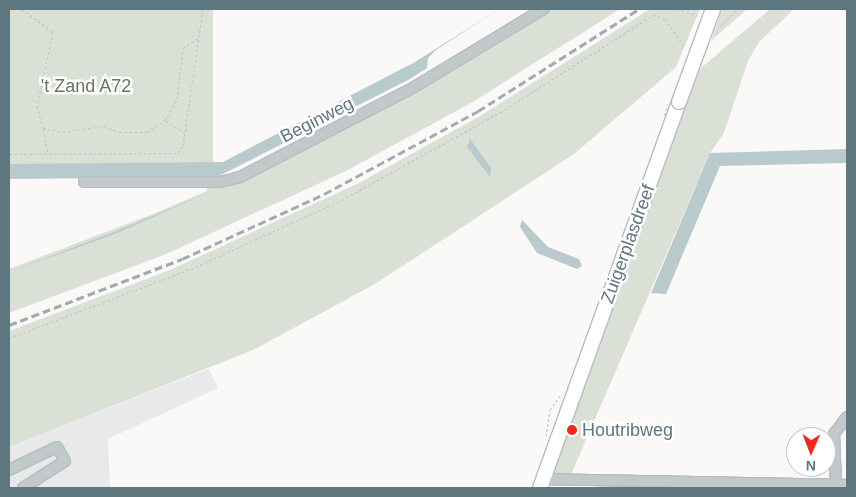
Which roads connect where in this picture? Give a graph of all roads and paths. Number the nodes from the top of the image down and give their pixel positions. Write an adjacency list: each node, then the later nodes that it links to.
1 (22, 9): 10 (path)
2 (203, 9): 7 (path)
3 (542, 9): 14 (lane, Beginweg)
4 (677, 9): 6 (path)
5 (713, 9): 20 (main road, Zuigerplasdreef, bridge)
6 (700, 17)
7 (199, 38): 9 (path); 11 (path)
8 (681, 47): 15 (path)
9 (165, 120): 10 (path); 11 (path)
10 (43, 128): 13 (path)
11 (185, 133): 13 (path)
12 (9, 154): 13 (path)
13 (48, 154)
14 (84, 182)
15 (9, 338)
16 (551, 408): 17 (path)
17 (558, 410)
18 (847, 417): 21 (lane)
19 (9, 470): 23 (lane)
20 (542, 485): 21 (lane)
21 (836, 485): 22 (lane)
22 (847, 485)
23 (23, 488)

